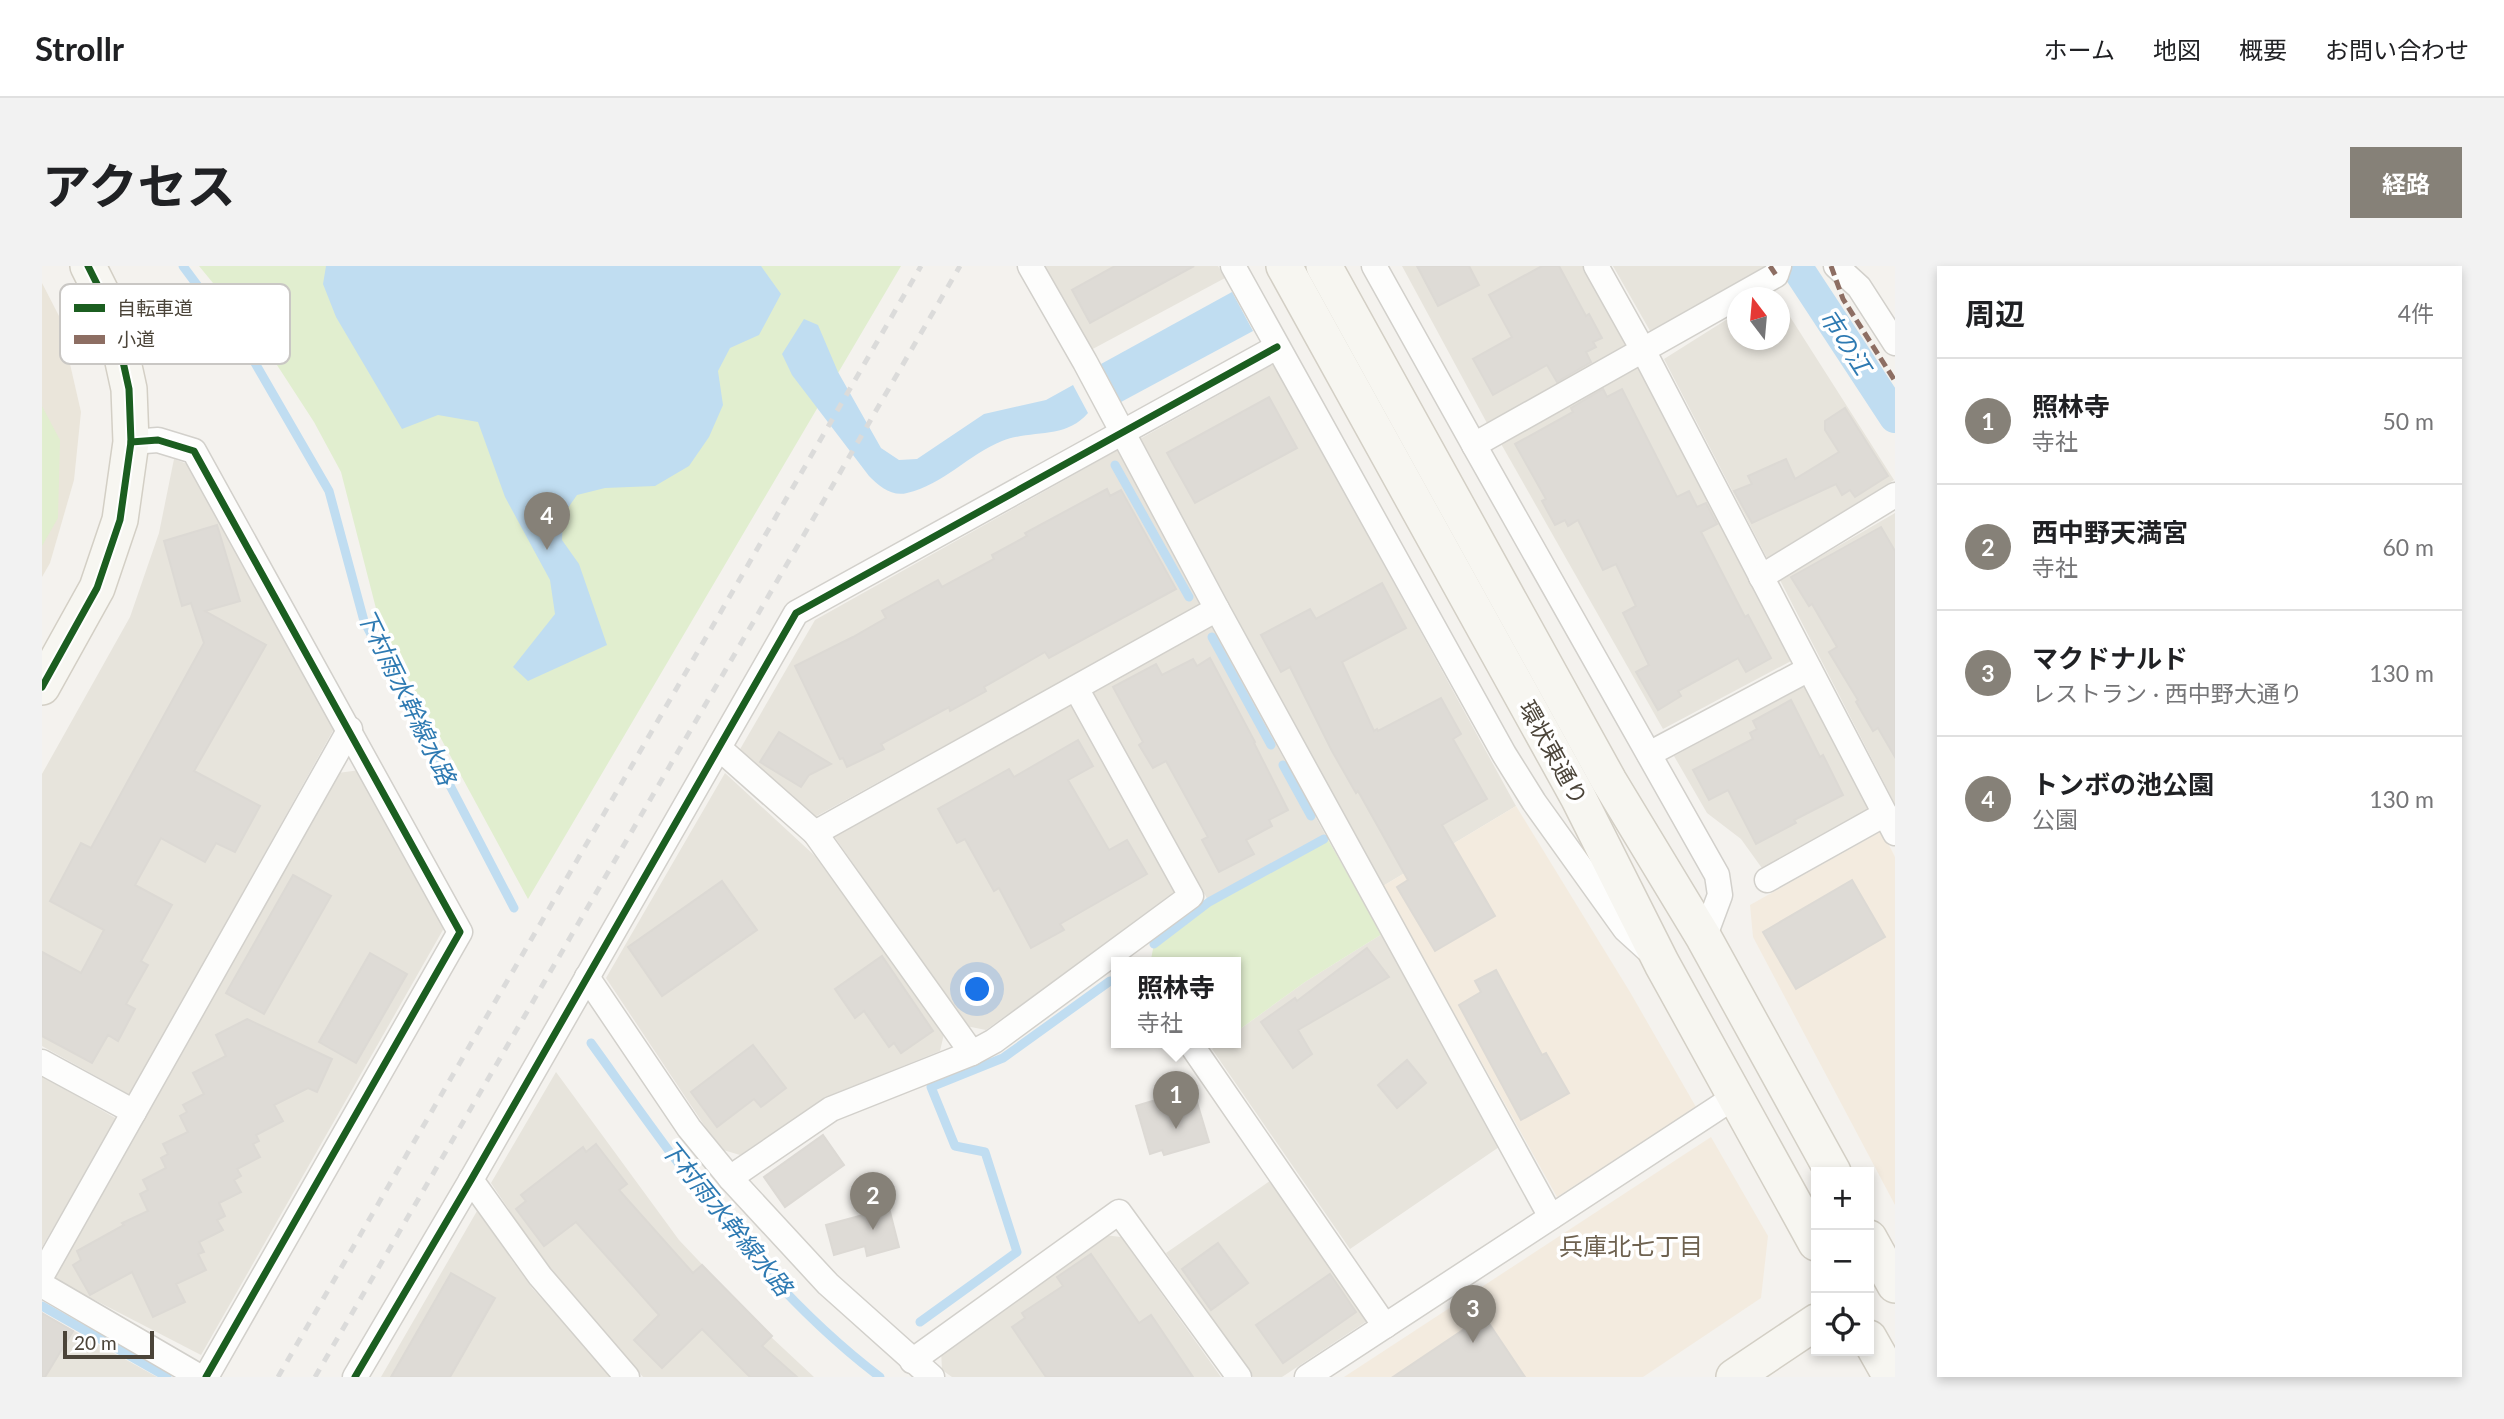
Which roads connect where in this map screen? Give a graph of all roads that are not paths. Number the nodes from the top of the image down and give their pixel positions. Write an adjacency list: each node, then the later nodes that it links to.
1 (88, 266): 10 (main road)
2 (1030, 266): 15 (street)
3 (1233, 266): 12 (street)
4 (1284, 266): 32 (main road, 環状東通り)
5 (1324, 266): 30 (main road, 環状東通り)
6 (1374, 266): 17 (street)
7 (1596, 266): 13 (street)
8 (1836, 266): 11 (street)
9 (1777, 271): 13 (street)
10 (97, 284)
11 (1895, 343)
12 (1277, 347): 15 (street); 32 (street)
13 (1643, 350): 17 (street); 19 (street)
14 (124, 364): 16 (main road)
15 (1123, 433): 20 (street); 25 (street)
16 (131, 442): 22 (main road); 24 (street)
17 (1474, 444): 26 (street)
18 (1895, 495): 19 (street)
19 (1761, 577): 21 (street)
20 (1217, 609): 23 (street); 43 (street)
21 (1810, 669): 26 (street); 27 (street)
22 (42, 687)
23 (1076, 688): 28 (street); 31 (street)
24 (349, 729): 39 (street); 54 (street)
25 (719, 748): 28 (street); 34 (street)
26 (1649, 754): 30 (street)
27 (1890, 824): 29 (street)
28 (815, 833): 36 (street)
29 (1767, 880)
30 (1704, 938): 40 (main road, 環状東通り)
31 (1129, 954)
32 (1662, 964): 38 (main road, 環状東通り)
33 (1111, 966): 36 (street)
34 (587, 977): 41 (street); 42 (street)
35 (1193, 1048): 50 (street)
36 (972, 1053): 41 (street)
37 (42, 1062): 39 (street)
38 (1735, 1096): 43 (street); 44 (main road, 環状東通り)
39 (134, 1112): 46 (street)
40 (1830, 1167)
41 (730, 1178): 52 (street)
42 (471, 1180): 55 (street); 56 (street)
43 (1551, 1217): 50 (street)
44 (1811, 1234)
45 (1874, 1249): 47 (main road)
46 (42, 1275)
47 (1887, 1278)
48 (42, 1285): 53 (street)
49 (1811, 1325): 60 (main road)
50 (1385, 1326): 59 (street)
51 (1874, 1347): 61 (main road)
52 (912, 1361): 57 (street); 58 (street)
53 (200, 1377)
54 (206, 1377)
55 (355, 1377)
56 (627, 1377)
57 (932, 1377)
58 (1240, 1377)
59 (1307, 1377)
60 (1734, 1377)
61 (1891, 1377)

